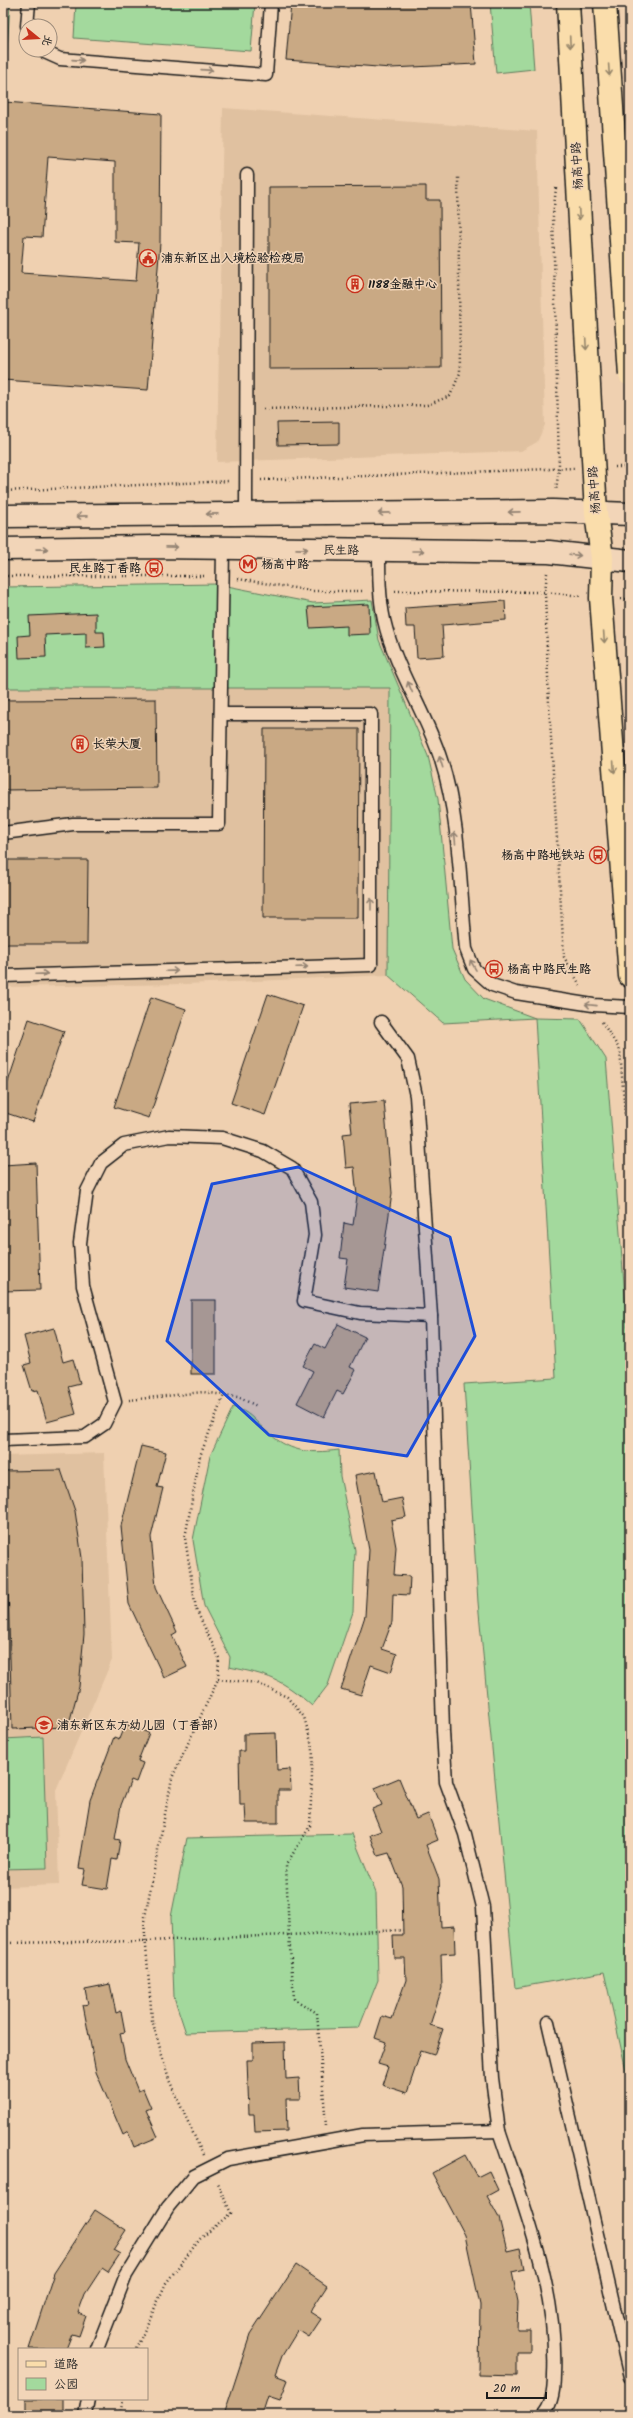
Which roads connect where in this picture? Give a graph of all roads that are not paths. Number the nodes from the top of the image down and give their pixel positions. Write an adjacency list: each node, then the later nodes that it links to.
1 (29, 3): 5 (lane)
2 (271, 3): 6 (lane, one-way to 2)
3 (568, 3): 9 (main road, 杨高中路, one-way to 9)
4 (605, 3): 8 (main road, one-way to 8, bridge)
5 (28, 18)
6 (58, 58)
7 (247, 175): 10 (lane)
8 (630, 375)
9 (596, 513): 10 (main road, one-way to 10); 11 (main road); 16 (main road, 杨高中路)
10 (246, 514): 12 (main road, one-way to 12)
11 (630, 514)
12 (3, 516)
13 (223, 548): 14 (main road, 民生路, one-way to 13); 15 (main road, 民生路, one-way to 15); 18 (lane)
14 (3, 549)
15 (379, 551): 16 (main road, 民生路, one-way to 16); 22 (lane, one-way to 15)
16 (602, 558): 17 (main road, 民生路); 21 (main road, 杨高中路, one-way to 21)
17 (630, 560)
18 (220, 714): 19 (lane); 20 (lane, one-way to 18)
19 (3, 833)
20 (3, 976)
21 (630, 976)
22 (630, 1007)
23 (381, 1022): 24 (lane)
24 (431, 1316): 25 (lane); 27 (lane)
25 (3, 1440)
26 (548, 2022): 29 (lane)
27 (499, 2131): 28 (lane); 32 (lane)
28 (97, 2348)
29 (630, 2376)
30 (88, 2400): 31 (lane)
31 (85, 2415)
32 (542, 2415)

